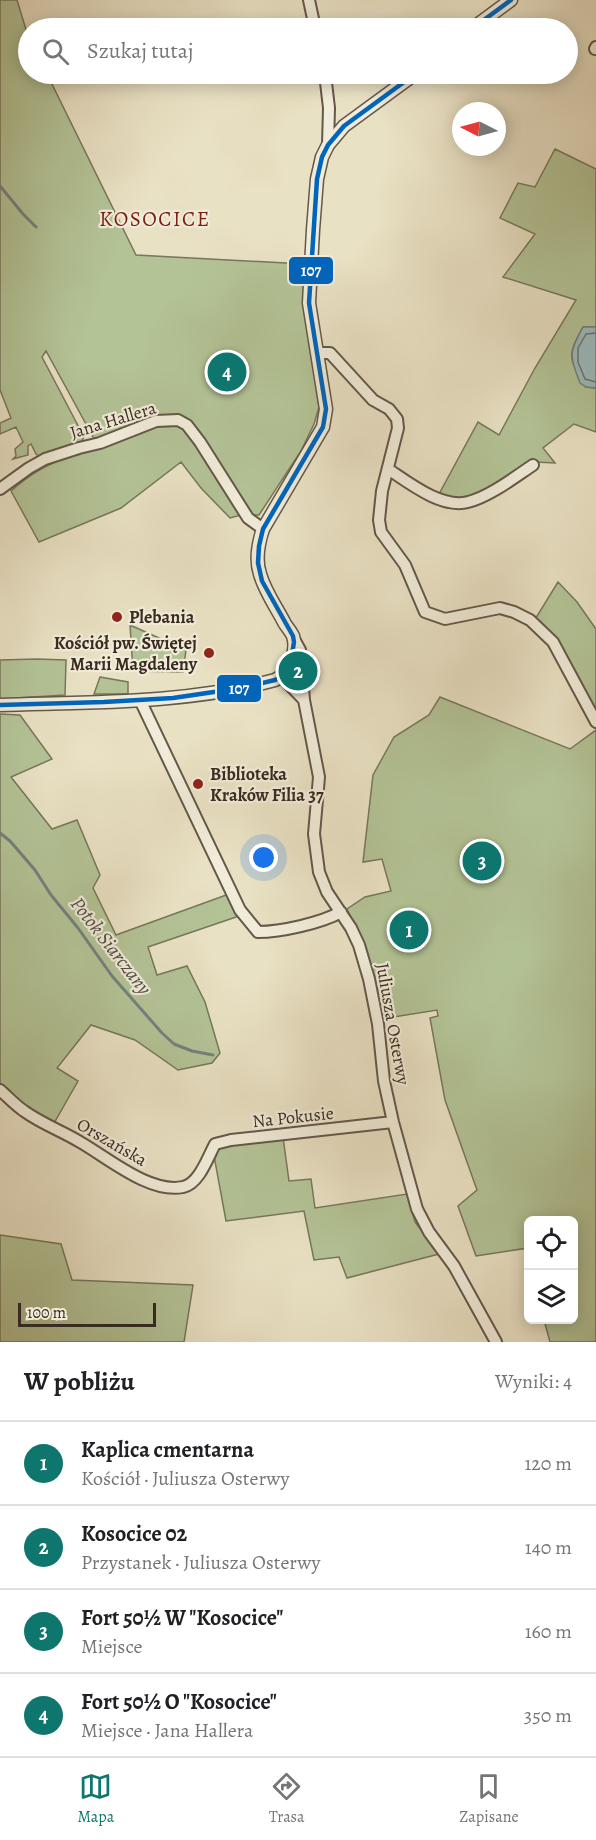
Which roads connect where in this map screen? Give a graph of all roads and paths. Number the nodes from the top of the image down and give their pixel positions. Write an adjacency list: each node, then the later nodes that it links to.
1 (309, 0): 3 (street)
2 (508, 1): 4 (street)
3 (313, 18)
4 (486, 18)
5 (326, 84): 7 (street)
6 (401, 84): 7 (street)
7 (328, 145): 8 (street, Juliusza Osterwy)
8 (318, 353): 10 (street); 12 (street, Juliusza Osterwy)
9 (533, 465): 10 (street)
10 (388, 469): 18 (street)
11 (0, 489): 12 (street, Jana Hallera)
12 (263, 529): 13 (street, Juliusza Osterwy)
13 (293, 636): 14 (street); 16 (street, Juliusza Osterwy)
14 (282, 676): 15 (street); 16 (street)
15 (140, 700): 17 (street); 19 (street)
16 (304, 700): 19 (street, Juliusza Osterwy)
17 (0, 705)
18 (596, 722)
19 (341, 912): 21 (street, Juliusza Osterwy)
20 (0, 1090): 22 (street, Orszańska)
21 (393, 1122): 22 (street, Na Pokusie); 23 (street, Juliusza Osterwy)
22 (206, 1160)
23 (495, 1342)

